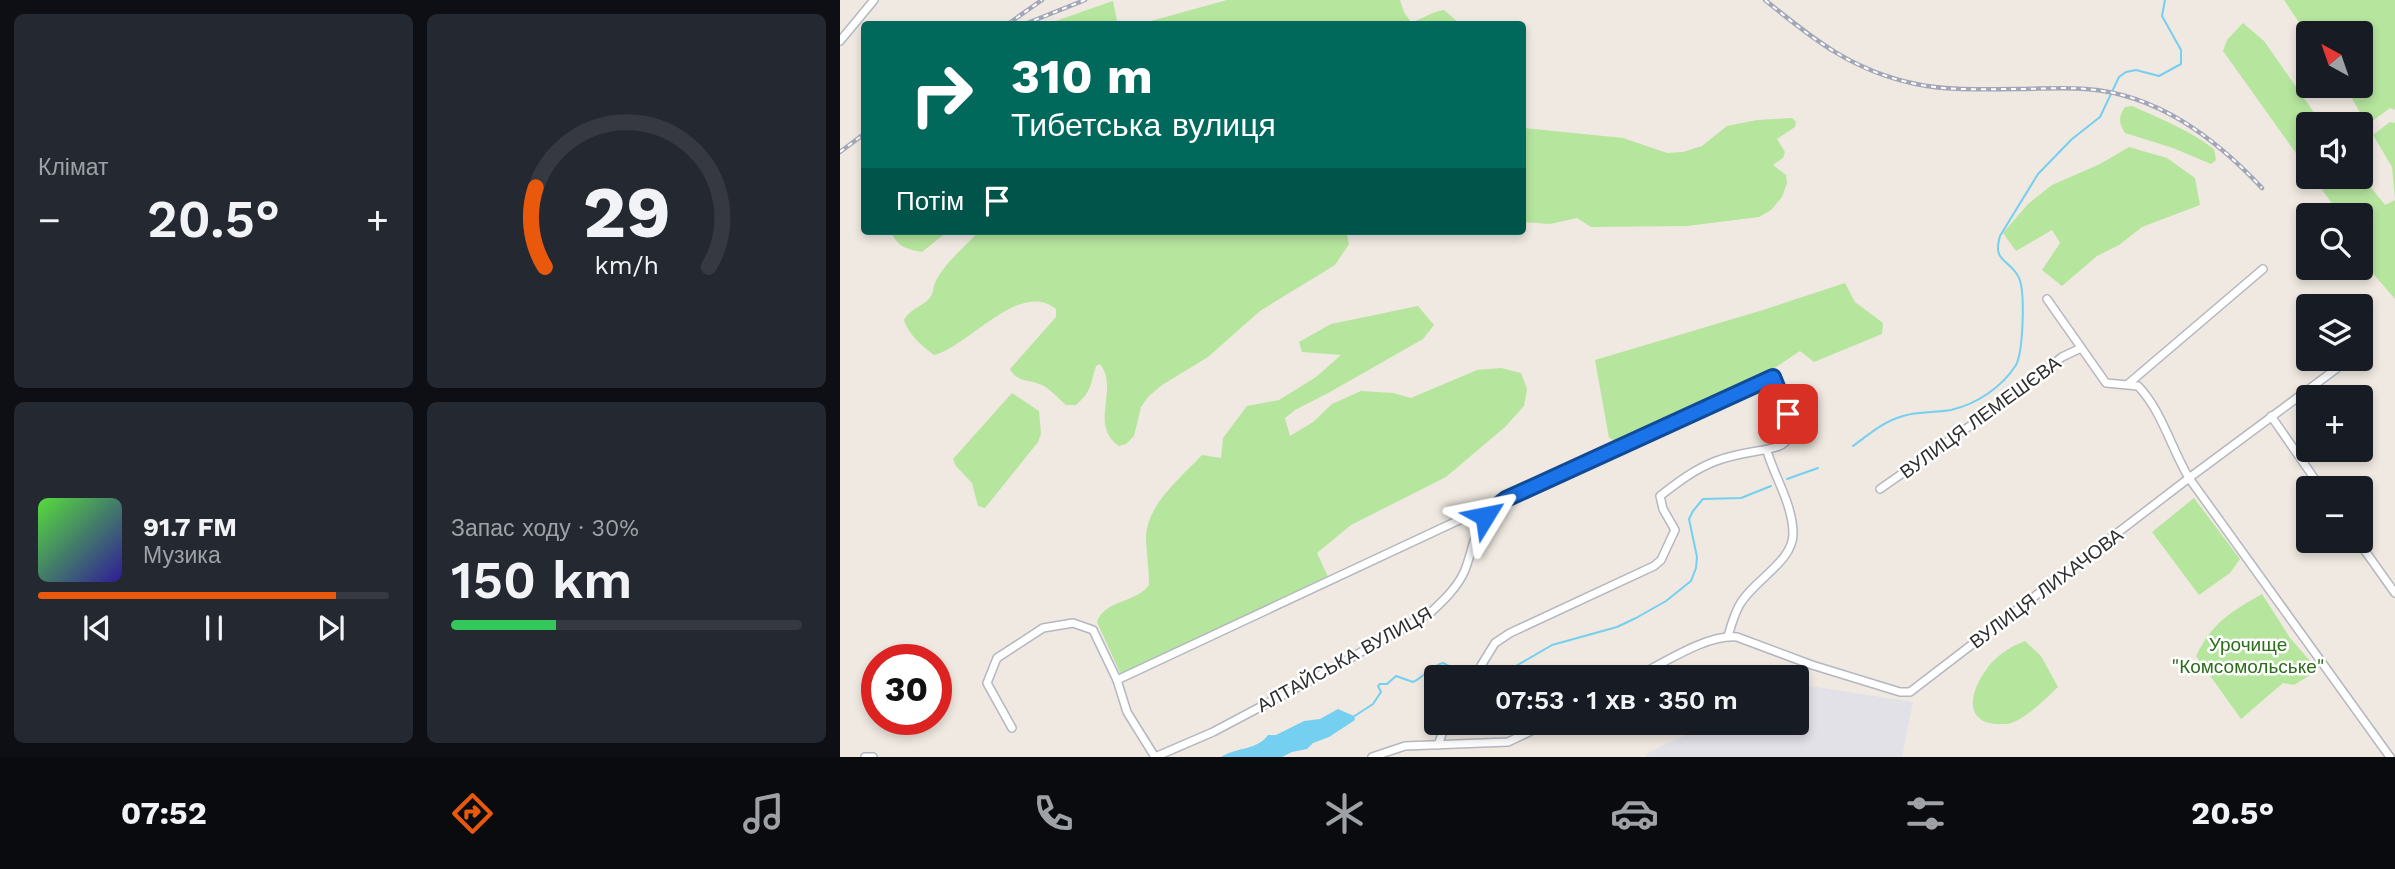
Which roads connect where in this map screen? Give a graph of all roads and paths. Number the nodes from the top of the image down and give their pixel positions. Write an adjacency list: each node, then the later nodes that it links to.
1 (874, 0): 2 (street)
2 (840, 41)
3 (2263, 269): 7 (street)
4 (2047, 299): 5 (street, ВУЛИЦЯ ЛЕМЕШЄВА)
5 (2081, 348): 7 (street, ВУЛИЦЯ ЛЕМЕШЄВА); 12 (street, ВУЛИЦЯ ЛЕМЕШЄВА)
6 (2333, 371): 8 (street, ВУЛИЦЯ ЛИХАЧОВА)
7 (2130, 385): 11 (street)
8 (2271, 416): 10 (street); 11 (street, ВУЛИЦЯ ЛИХАЧОВА)
9 (1768, 451): 13 (street); 16 (street); 17 (street)
10 (2313, 476)
11 (2189, 478): 16 (street, ВУЛИЦЯ ЛИХАЧОВА); 27 (street)
12 (1880, 489)
13 (1486, 514): 19 (street); 19 (street, АЛТАЙСЬКА ВУЛИЦЯ)
14 (2367, 553): 15 (street)
15 (2395, 593)
16 (1728, 636): 18 (street)
17 (1481, 665)
18 (1659, 665)
19 (1117, 680): 20 (street, АЛТАЙСЬКА ВУЛИЦЯ)
20 (1012, 728)
21 (1442, 735): 23 (street)
22 (1523, 735): 23 (street)
23 (1438, 745): 26 (street)
24 (865, 757): 25 (street)
25 (873, 757)
26 (1372, 757)
27 (2390, 757)

